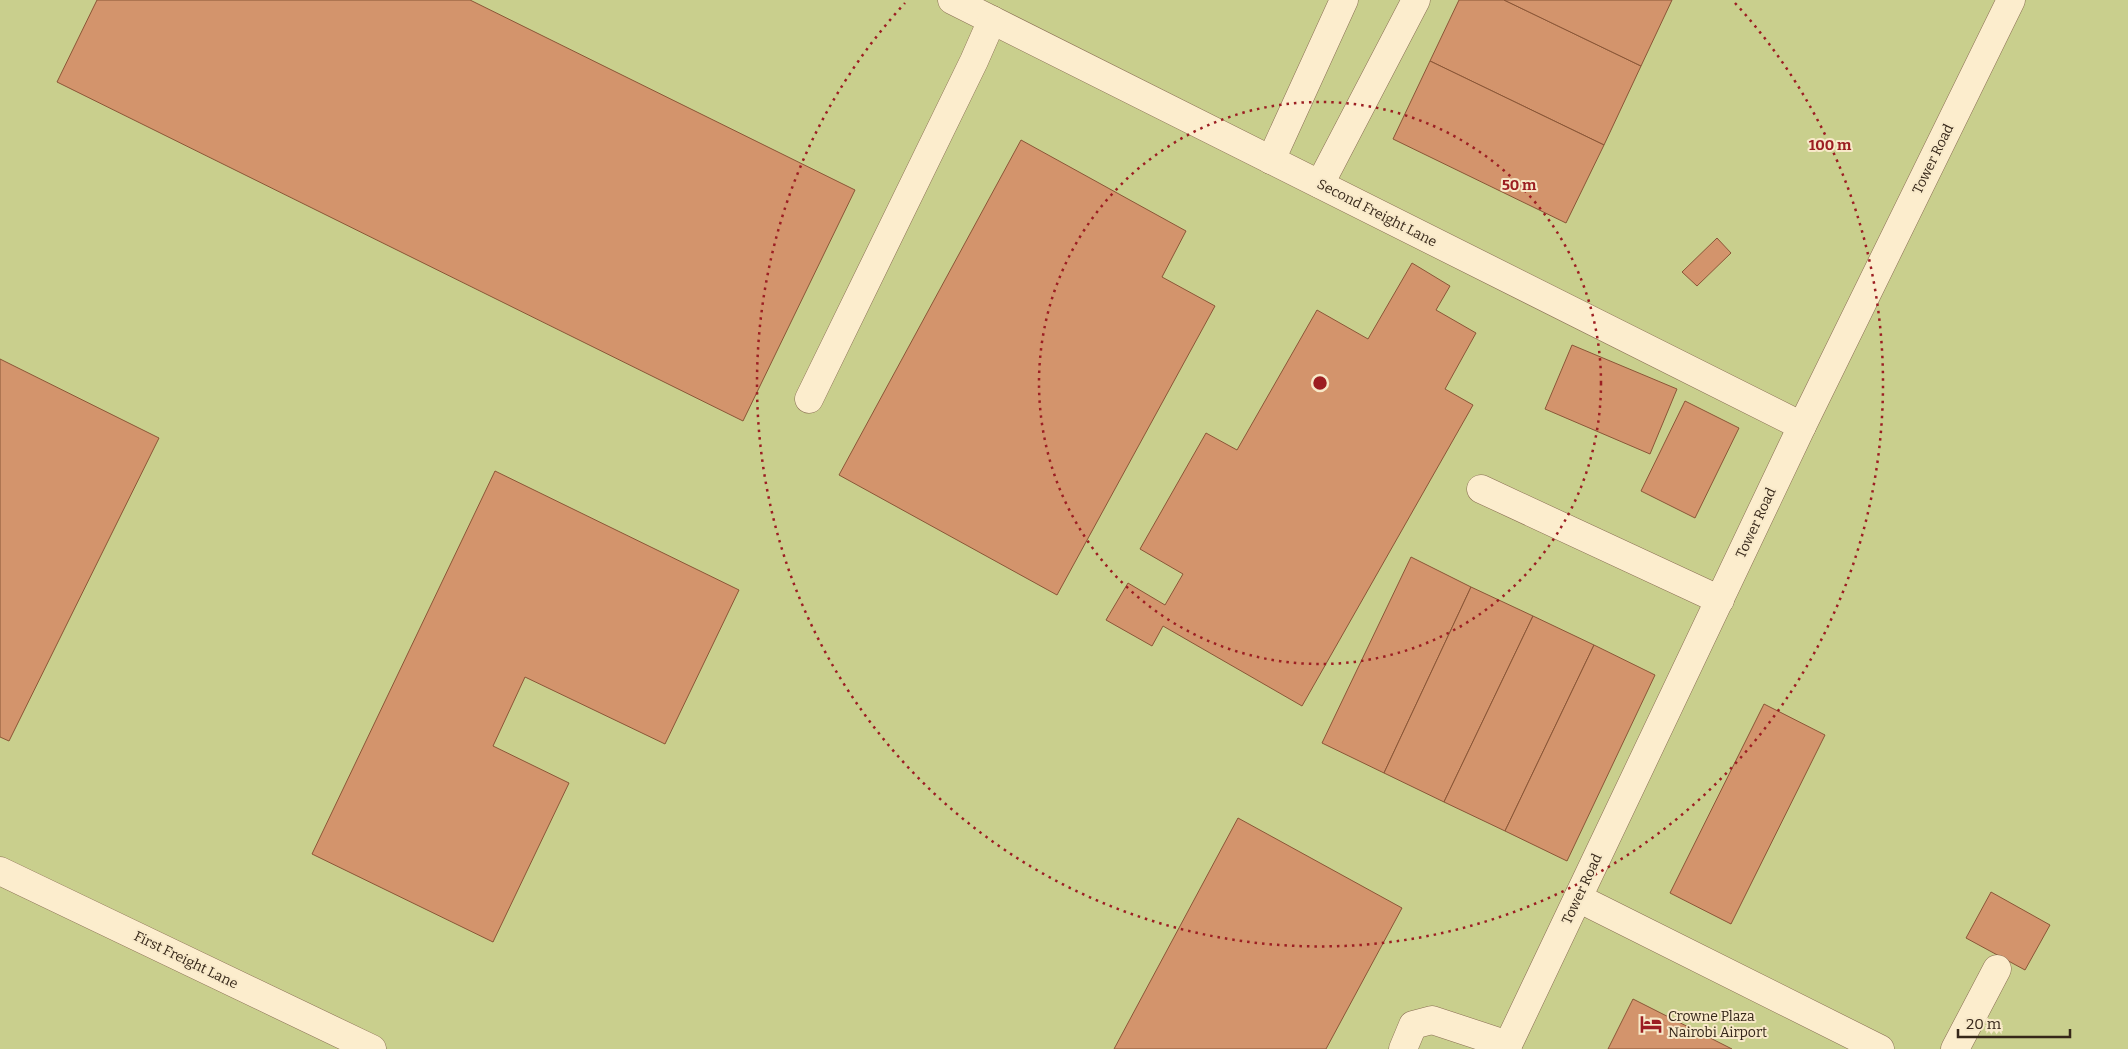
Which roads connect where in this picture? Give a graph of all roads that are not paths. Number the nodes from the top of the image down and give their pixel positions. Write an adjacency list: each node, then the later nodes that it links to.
1 (952, 0): 5 (lane, Second Freight Lane)
2 (1344, 0): 6 (lane)
3 (1416, 0): 7 (lane)
4 (2011, 0): 9 (lane, Tower Road)
5 (992, 20): 6 (lane, Second Freight Lane); 8 (lane)
6 (1271, 160): 7 (lane, Second Freight Lane)
7 (1320, 184): 9 (lane, Second Freight Lane)
8 (809, 399)
9 (1802, 426): 11 (lane, Tower Road)
10 (1481, 489): 11 (lane)
11 (1720, 600): 13 (lane, Tower Road)
12 (0, 871): 16 (lane, First Freight Lane)
13 (1578, 898): 15 (lane, Tower Road); 18 (lane)
14 (1997, 969): 19 (lane)
15 (1507, 1047): 17 (lane)
16 (372, 1049)
17 (1403, 1049)
18 (1880, 1049)
19 (1955, 1049)

